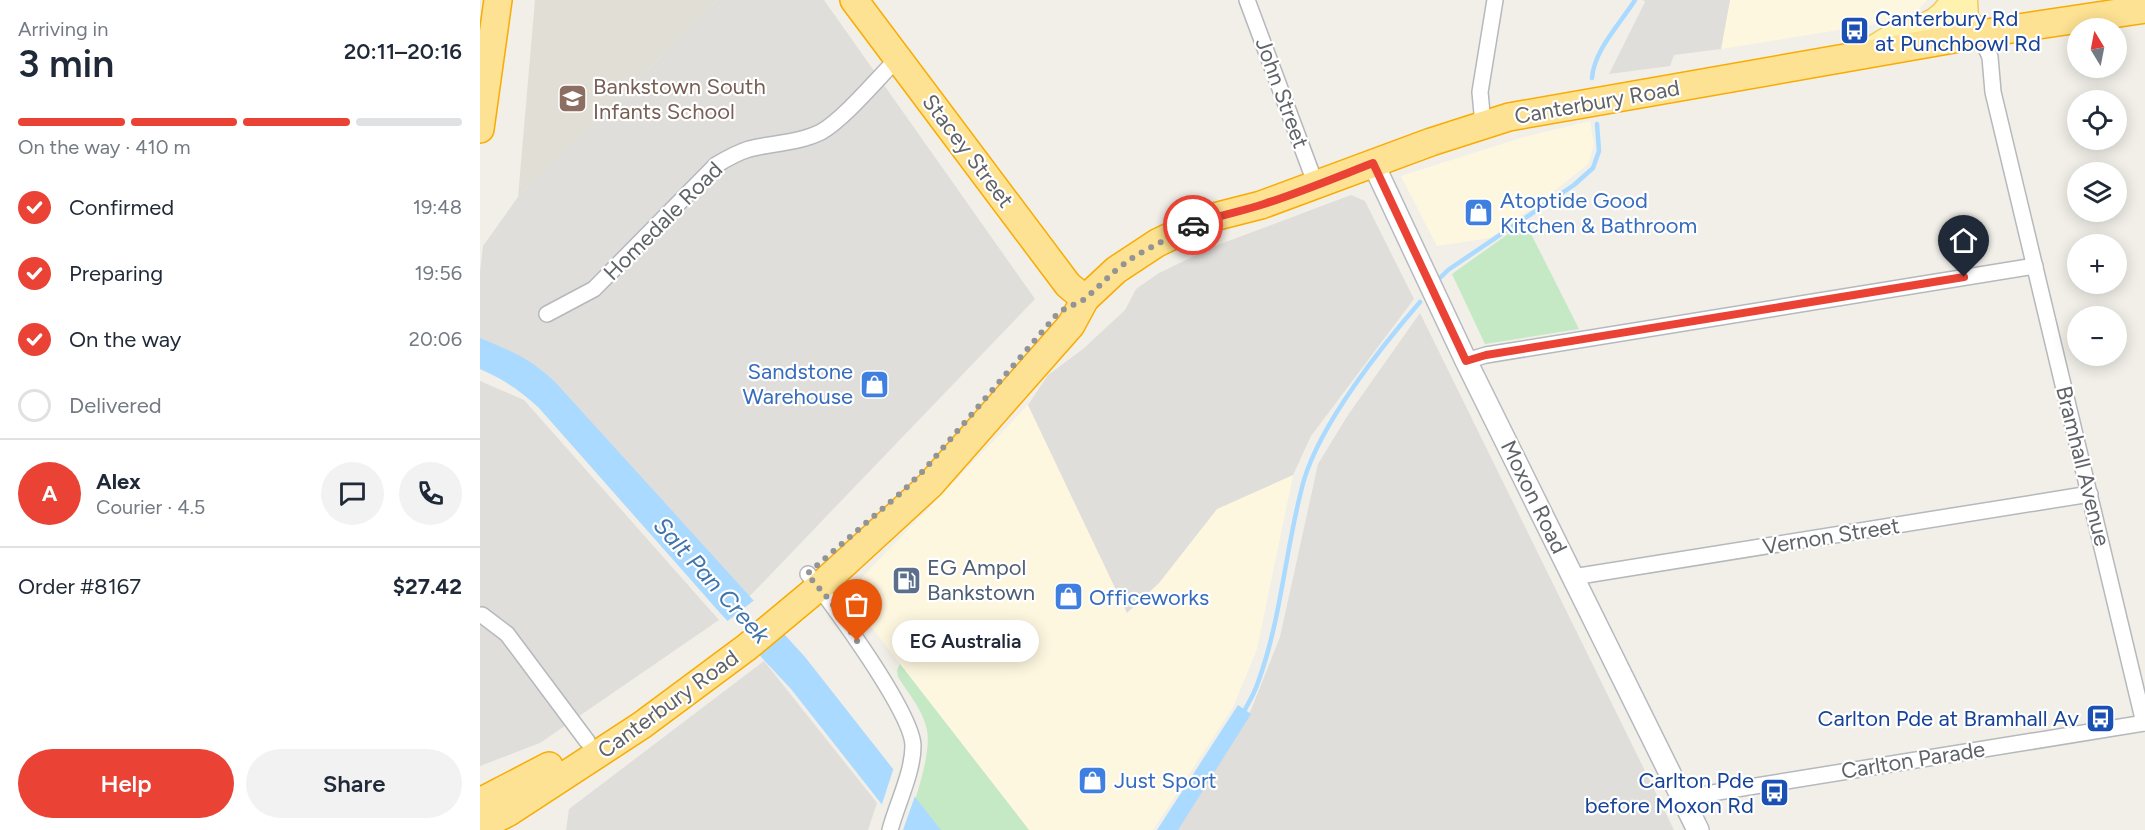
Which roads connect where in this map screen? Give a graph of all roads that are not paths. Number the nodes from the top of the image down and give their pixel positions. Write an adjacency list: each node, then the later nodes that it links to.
1 (498, 0): 13 (highway)
2 (854, 0): 11 (highway, Stacey Street)
3 (1247, 0): 15 (street, John Street)
4 (1495, 0): 12 (street)
5 (1953, 0): 10 (main road)
6 (1965, 0): 9 (main road)
7 (1980, 0): 9 (main road)
8 (2145, 9): 9 (highway, Canterbury Road)
9 (1980, 34): 10 (highway, Canterbury Road); 16 (street, Bramhall Avenue)
10 (1862, 56): 12 (highway, Canterbury Road)
11 (898, 58): 17 (highway, Stacey Street); 18 (street, Homedale Road)
12 (1483, 124): 14 (highway, Canterbury Road)
13 (480, 129)
14 (1373, 163): 15 (highway, Canterbury Road); 19 (main road, Moxon Road)
15 (1316, 185): 17 (highway, Canterbury Road)
16 (2035, 266): 19 (street); 20 (street, Bramhall Avenue)
17 (1085, 299): 22 (highway, Canterbury Road)
18 (547, 314)
19 (1466, 361): 21 (main road, Moxon Road)
20 (2090, 494): 21 (street, Vernon Street); 25 (street, Bramhall Avenue)
21 (1573, 577): 28 (main road, Moxon Road)
22 (813, 581): 24 (highway, Canterbury Road); 31 (street)
23 (482, 615): 26 (street)
24 (740, 640): 26 (highway, Canterbury Road); 27 (highway, Canterbury Road)
25 (2145, 723): 28 (street, Carlton Parade)
26 (587, 741): 29 (highway, Canterbury Road)
27 (565, 774): 30 (highway, Canterbury Road); 32 (highway)
28 (1681, 798): 33 (main road, Moxon Road)
29 (480, 802)
30 (480, 827)
31 (891, 828)
32 (508, 830)
33 (1698, 830)

